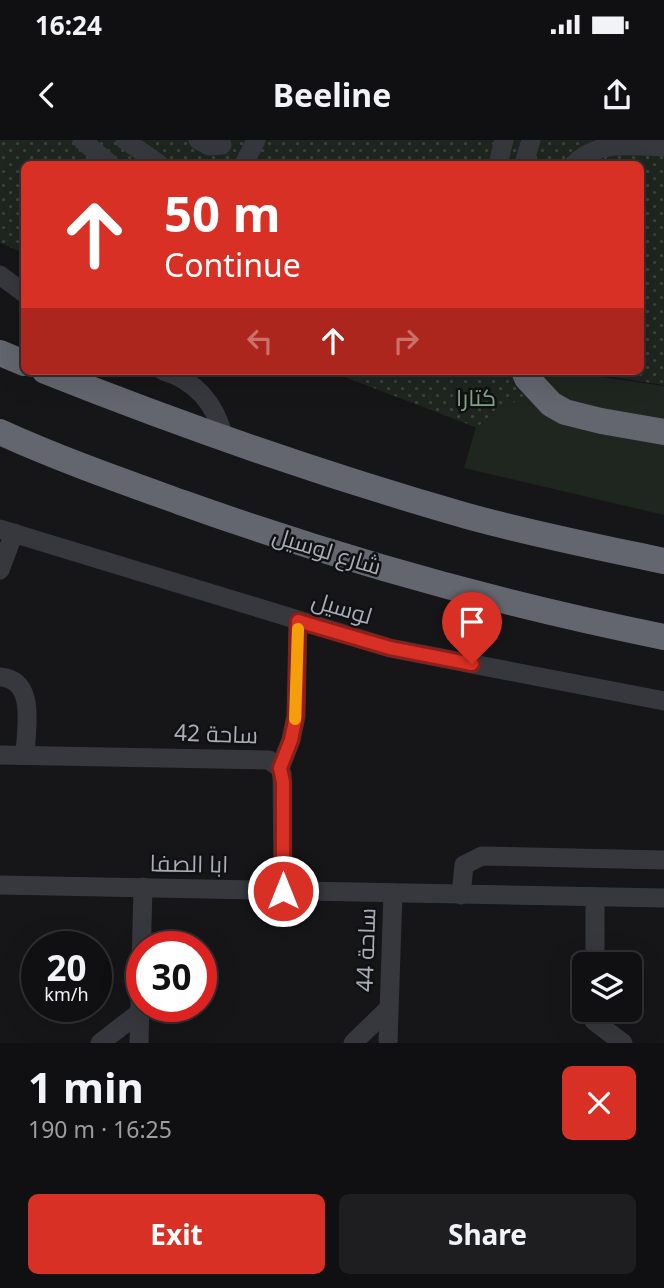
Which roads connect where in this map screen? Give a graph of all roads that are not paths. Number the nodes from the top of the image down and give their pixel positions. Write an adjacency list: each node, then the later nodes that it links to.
1 (82, 140): 9 (street)
2 (125, 140): 10 (street)
3 (198, 140): 7 (street)
4 (256, 140): 11 (street)
5 (504, 140): 12 (street)
6 (531, 140): 13 (street)
7 (222, 145)
8 (664, 147): 14 (street)
9 (106, 161)
10 (155, 161)
11 (246, 161)
12 (499, 161)
13 (525, 161)
14 (578, 161)
15 (0, 275): 16 (street)
16 (21, 291)
17 (0, 353): 18 (highway)
18 (21, 362)
19 (56, 375): 24 (highway)
20 (174, 375): 24 (street)
21 (526, 375): 22 (highway)
22 (664, 432)
23 (3, 434): 29 (highway, شارع لوسيل)
24 (224, 438): 26 (highway)
25 (7, 531): 27 (street, لوسيل); 28 (street, لوسيل)
26 (664, 561)
27 (0, 570)
28 (298, 621): 31 (street, لوسيل); 34 (street)
29 (664, 636)
30 (0, 677): 33 (street)
31 (664, 701)
32 (0, 755): 33 (street, ساحة 42)
33 (25, 755): 34 (street, ساحة 42)
34 (280, 768): 38 (street, ساحة 42)
35 (664, 860): 40 (street)
36 (0, 885): 37 (street, ابا الصفا)
37 (144, 887): 38 (street, ابا الصفا); 43 (street)
38 (283, 891): 39 (street, ابا الصفا)
39 (393, 893): 40 (street, ابا الصفا); 45 (street, ساحة 44)
40 (461, 895): 41 (street, ابا الصفا)
41 (595, 897): 42 (street, ابا الصفا); 44 (street)
42 (664, 898)
43 (143, 931)
44 (595, 952)
45 (388, 1009): 52 (street, ساحة 44); 53 (street, ساحة 44)
46 (127, 1022): 50 (street)
47 (140, 1022): 51 (street)
48 (594, 1022): 54 (street)
49 (602, 1022): 55 (street)
50 (100, 1043)
51 (139, 1043)
52 (353, 1043)
53 (388, 1043)
54 (593, 1043)
55 (624, 1043)

